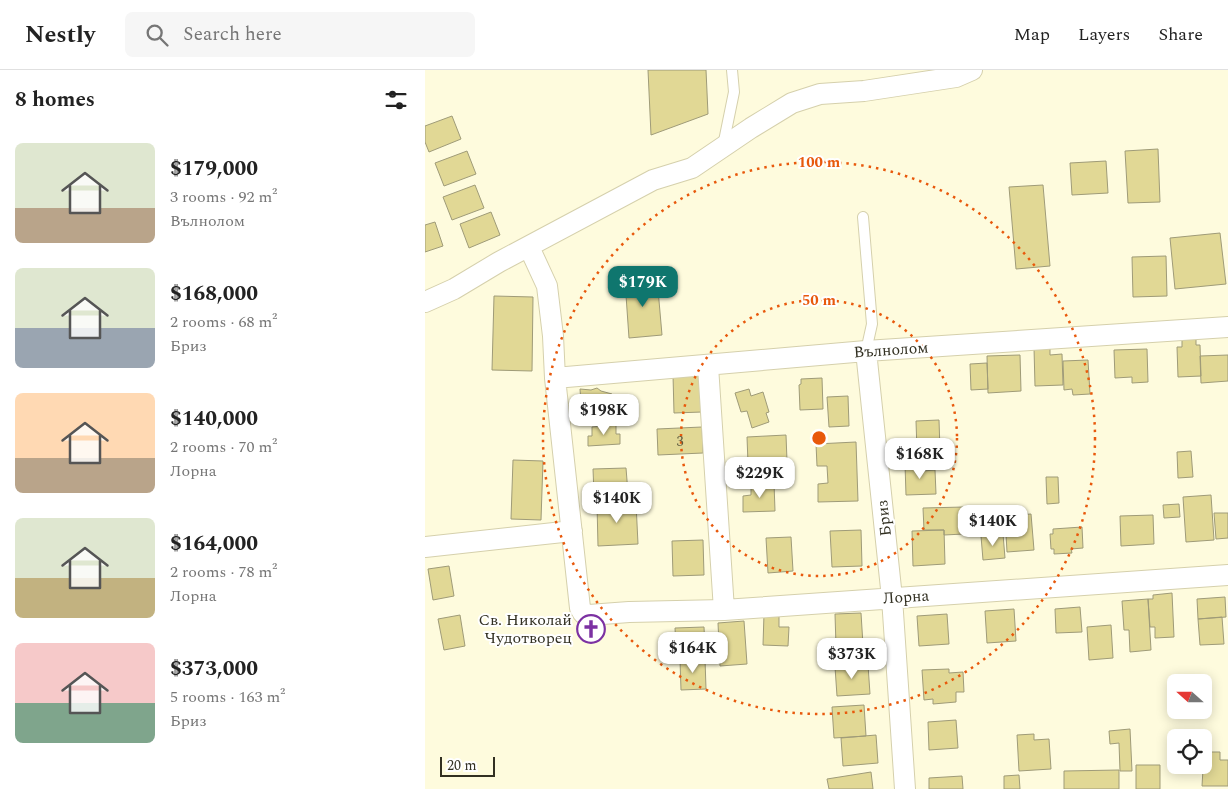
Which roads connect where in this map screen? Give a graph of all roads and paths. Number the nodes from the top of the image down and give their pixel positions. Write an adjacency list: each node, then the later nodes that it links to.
1 (732, 70): 3 (lane)
2 (972, 70): 3 (street)
3 (723, 147): 5 (street)
4 (863, 217): 8 (lane, Бриз)
5 (529, 247): 6 (street); 10 (street)
6 (425, 302)
7 (1228, 327): 8 (street, Вълнолом)
8 (867, 351): 9 (street, Вълнолом); 14 (street, Бриз)
9 (708, 366): 10 (street, Вълнолом); 15 (street)
10 (555, 378): 11 (street)
11 (572, 531): 12 (street); 15 (street, Лорна)
12 (425, 547)
13 (1228, 575): 14 (street, Лорна)
14 (892, 598): 15 (street, Лорна); 16 (street, Бриз)
15 (724, 610)
16 (905, 789)

